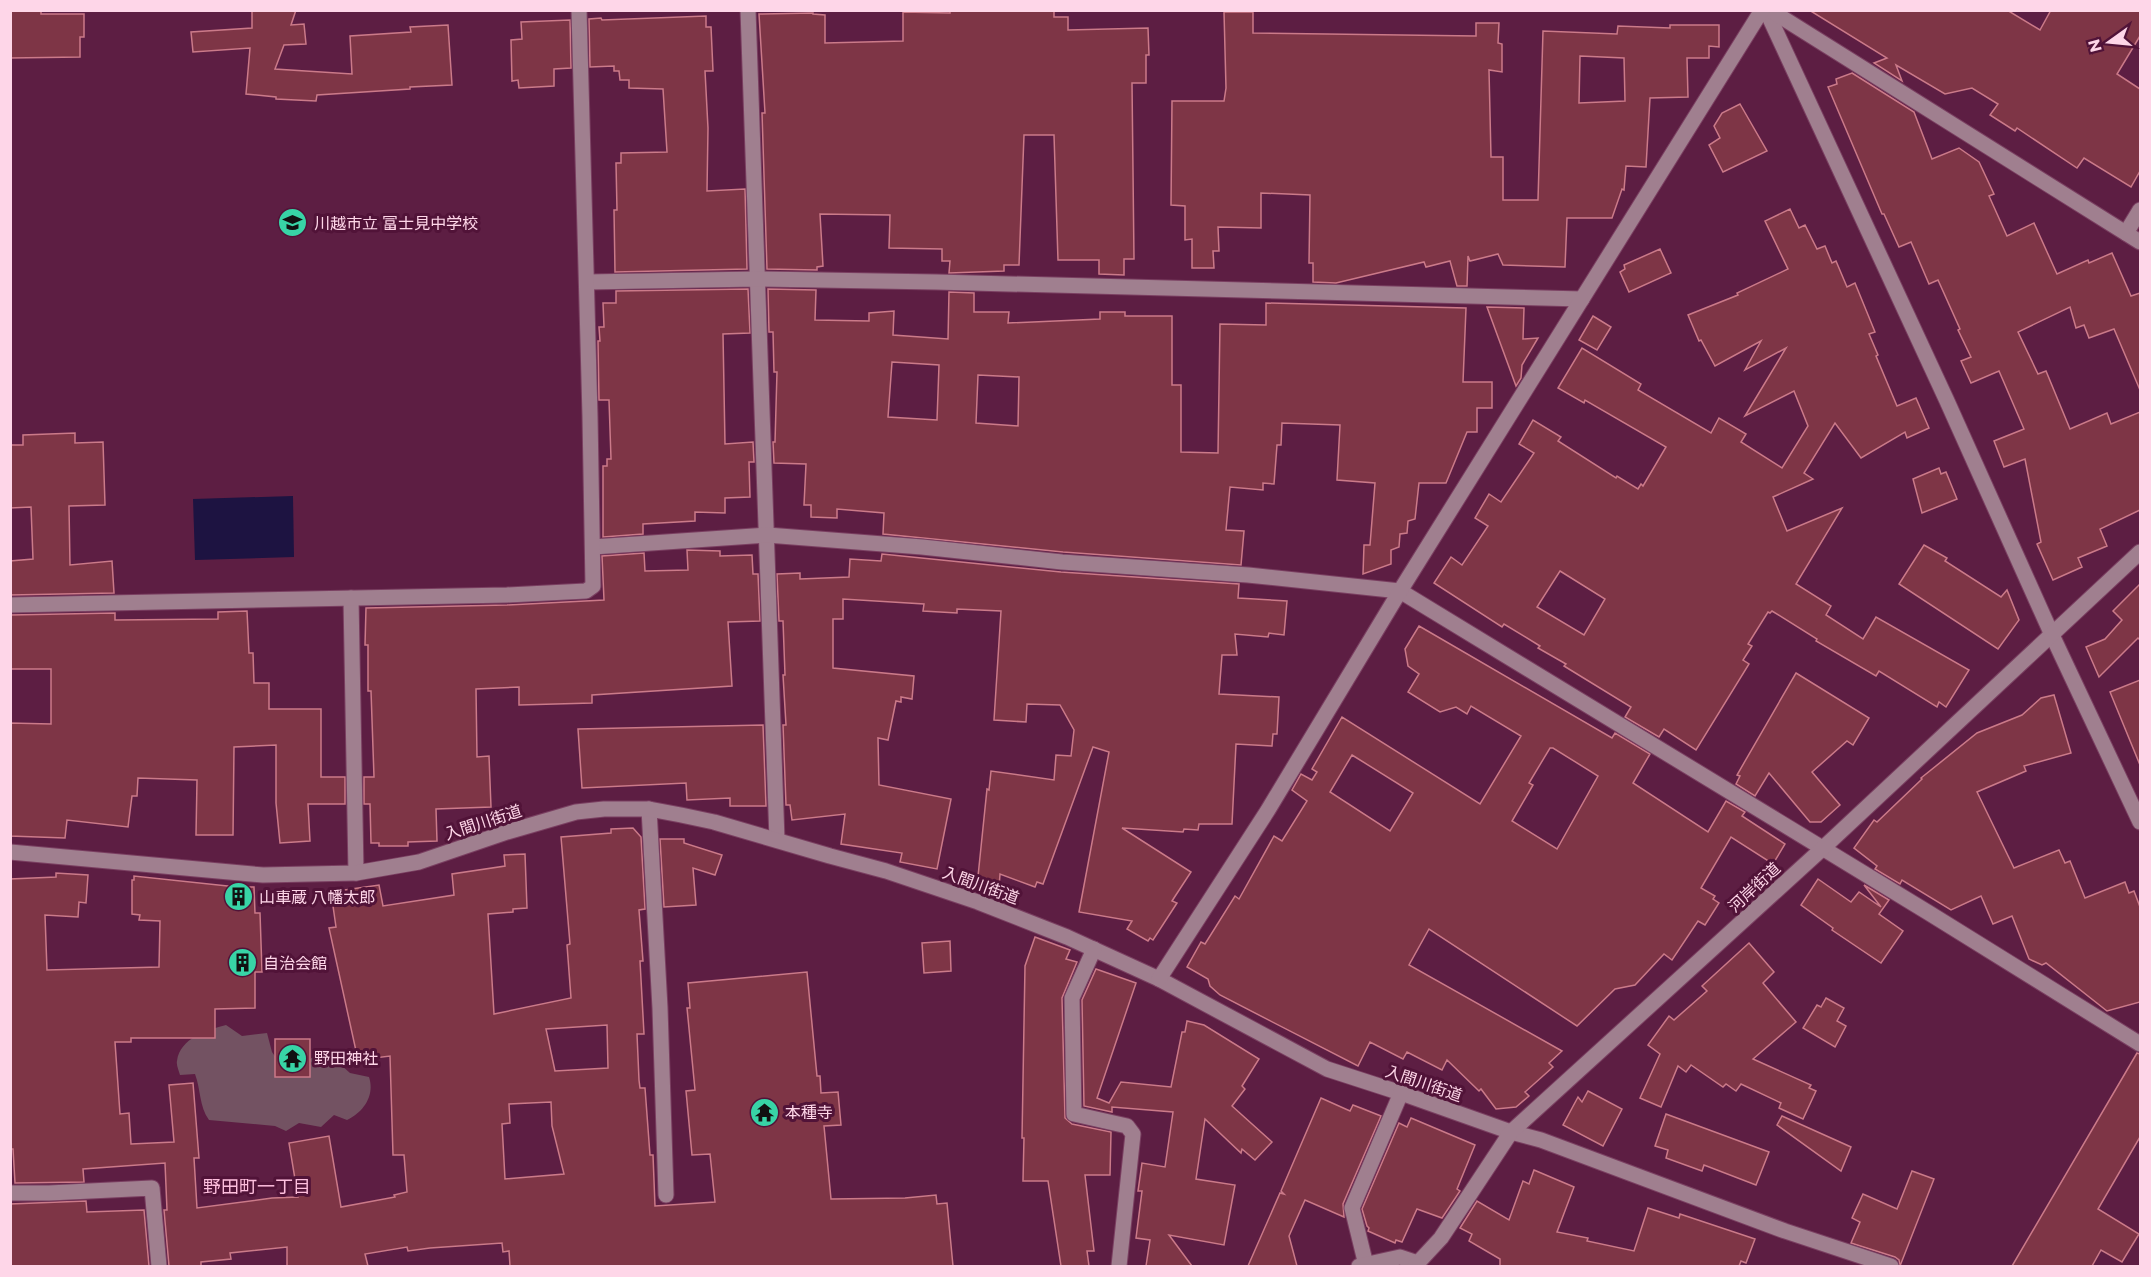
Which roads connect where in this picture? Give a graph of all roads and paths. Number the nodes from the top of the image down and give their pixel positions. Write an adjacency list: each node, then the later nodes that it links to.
1 (579, 10): 8 (street)
2 (748, 10): 7 (street)
3 (1766, 10): 5 (street); 9 (street); 16 (street)
4 (2140, 210): 5 (street)
5 (2126, 232): 6 (street)
6 (2140, 242)
7 (756, 279): 8 (street); 9 (street); 10 (street)
8 (586, 282): 11 (street)
9 (1582, 299): 13 (street)
10 (766, 535): 11 (street); 13 (street); 19 (street)
11 (593, 548): 14 (street)
12 (2140, 552): 16 (street, 河岸街道)
13 (1400, 591): 20 (street); 24 (street)
14 (351, 598): 15 (street); 22 (street)
15 (10, 605)
16 (2052, 634): 18 (street); 20 (street, 河岸街道)
17 (649, 809): 19 (street, 入間川街道); 22 (street, 入間川街道); 29 (street)
18 (2140, 822)
19 (777, 840): 23 (street, 入間川街道)
20 (1822, 849): 25 (street); 27 (street, 河岸街道)
21 (10, 852): 22 (street, 入間川街道)
22 (356, 873)
23 (1094, 950): 24 (street, 入間川街道); 32 (street)
24 (1159, 979): 26 (street, 入間川街道)
25 (2140, 1044)
26 (1401, 1093): 27 (street, 入間川街道); 33 (street)
27 (1511, 1132): 30 (street, 河岸街道); 34 (street, 入間川街道)
28 (10, 1193): 31 (street)
29 (666, 1195)
30 (1417, 1265): 33 (street)
31 (159, 1266)
32 (1119, 1266)
33 (1362, 1266)
34 (1891, 1266)

